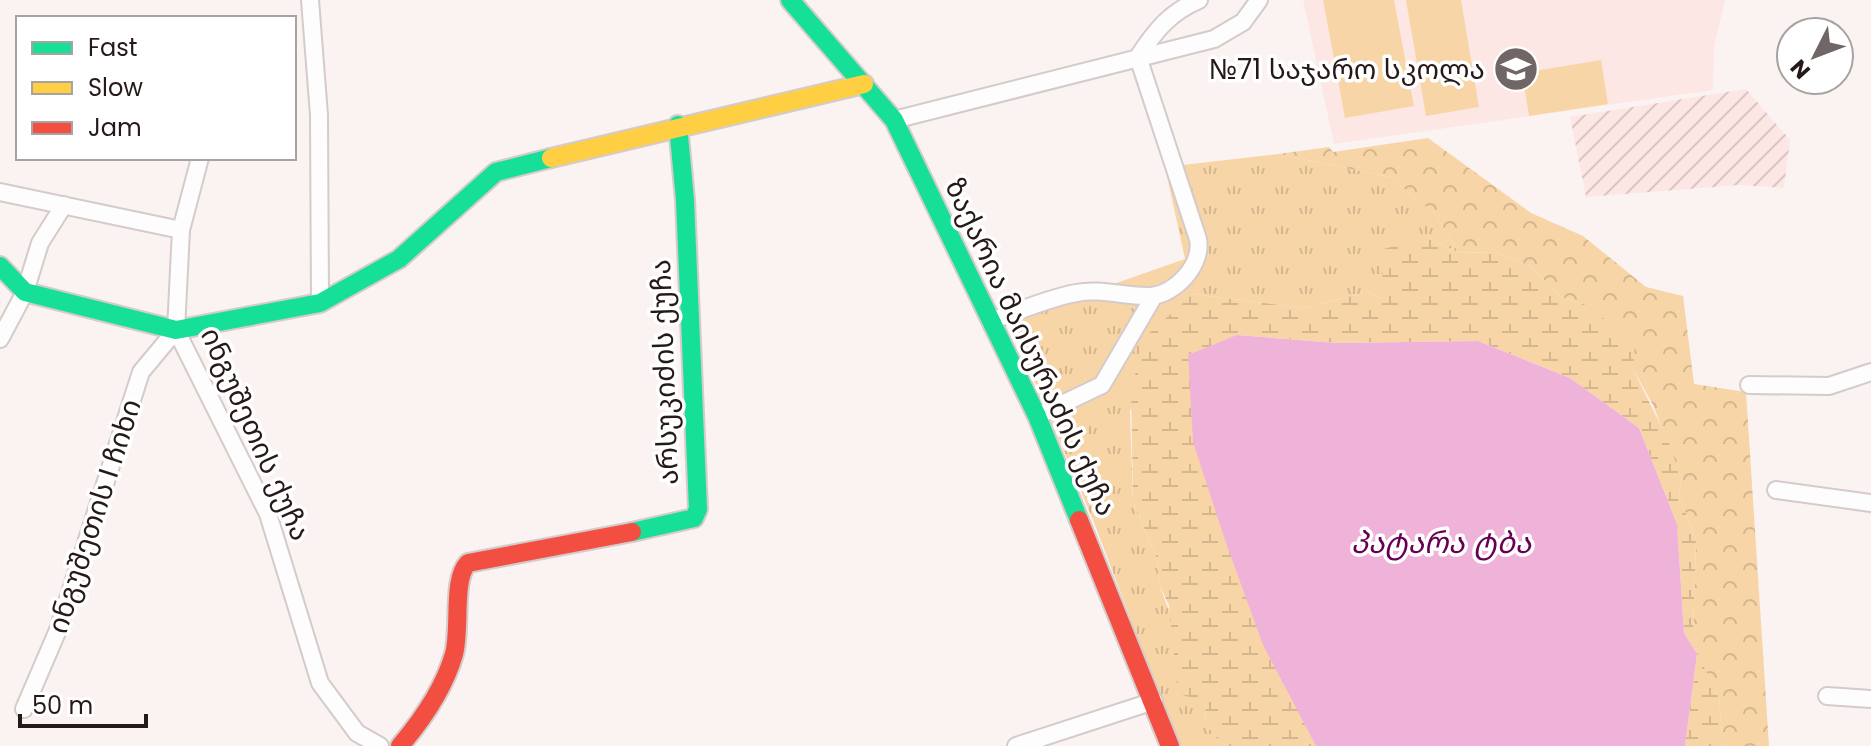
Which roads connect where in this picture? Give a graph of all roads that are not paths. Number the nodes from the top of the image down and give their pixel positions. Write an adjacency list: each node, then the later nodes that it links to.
1 (310, 0): 16 (street)
2 (790, 0): 6 (street, ზაქარია მაისურაძის ქუჩა)
3 (1199, 0): 5 (street)
4 (1259, 0): 5 (street)
5 (1138, 57): 7 (street); 15 (street)
6 (864, 84): 7 (street, ზაქარია მაისურაძის ქუჩა); 8 (street, ინგუშეთის ქუჩა)
7 (894, 120): 17 (street, ზაქარია მაისურაძის ქუჩა)
8 (678, 125): 16 (street, ინგუშეთის ქუჩა); 30 (street, არსუკიძის ქუჩა)
9 (199, 160): 12 (street)
10 (0, 192): 11 (street)
11 (64, 205): 12 (street); 14 (street)
12 (181, 230): 18 (street)
13 (0, 266): 14 (street)
14 (25, 292): 18 (street); 19 (street)
15 (1154, 296): 17 (street); 22 (street)
16 (320, 303): 18 (street, ინგუშეთის ქუჩა)
17 (993, 320): 22 (street, ზაქარია მაისურაძის ქუჩა)
18 (176, 330): 28 (street, ინგუშეთის I ჩიხი); 29 (street, ინგუშეთის ქუჩა)
19 (0, 339)
20 (1871, 372): 21 (street)
21 (1749, 385)
22 (1037, 416): 27 (street, ზაქარია მაისურაძის ქუჩა)
23 (1776, 490): 24 (street)
24 (1871, 503)
25 (1827, 696): 26 (street)
26 (1871, 699)
27 (1154, 701): 31 (street); 32 (street, ზაქარია მაისურაძის ქუჩა)
28 (24, 709)
29 (380, 746)
30 (400, 746)
31 (1016, 746)
32 (1170, 746)

